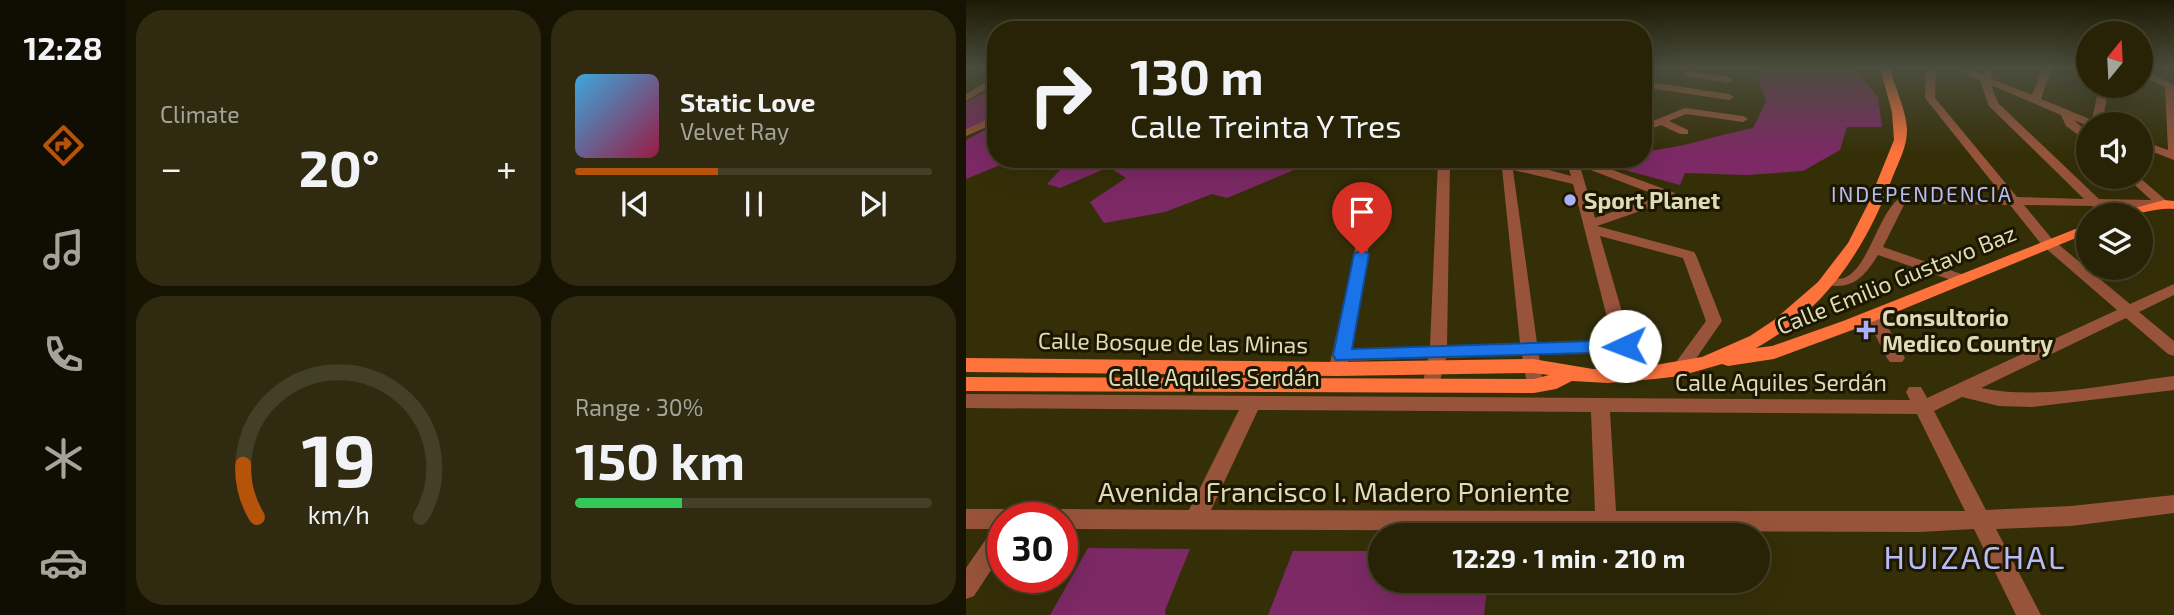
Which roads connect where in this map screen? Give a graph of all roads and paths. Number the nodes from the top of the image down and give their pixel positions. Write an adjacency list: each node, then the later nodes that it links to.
1 (1895, 97): 36 (main road)
2 (1930, 97): 27 (street)
3 (1990, 97): 28 (street)
4 (2027, 97): 6 (street)
5 (2036, 97): 6 (street)
6 (2035, 100): 8 (street)
7 (2172, 105): 12 (street)
8 (2066, 114): 9 (street); 15 (street)
9 (2076, 117)
10 (1662, 122): 13 (street); 14 (street); 16 (street)
11 (987, 123): 17 (street)
12 (2172, 125): 19 (street)
13 (1652, 126)
14 (1711, 128)
15 (2076, 129)
16 (1684, 132)
17 (966, 133)
18 (2153, 147): 19 (street)
19 (2173, 152)
20 (1447, 168): 46 (street)
21 (1508, 168): 42 (street)
22 (1526, 168): 25 (street)
23 (1574, 168): 25 (street)
24 (1597, 168): 31 (street)
25 (1578, 183): 31 (street)
26 (2148, 189): 30 (street)
27 (2015, 201): 28 (street); 33 (street); 34 (street)
28 (2095, 203)
29 (1371, 204): 48 (street)
30 (2169, 204)
31 (1590, 227): 40 (street); 47 (street)
32 (2076, 232): 33 (main road, Calle Emilio Gustavo Baz)
33 (2047, 242): 35 (main road, Calle Emilio Gustavo Baz); 38 (street)
34 (1875, 249): 35 (street); 36 (street)
35 (1959, 278): 39 (main road, Calle Emilio Gustavo Baz)
36 (1828, 281): 44 (main road)
37 (2174, 289): 38 (street)
38 (2126, 311): 41 (street); 54 (street)
39 (1873, 315): 43 (street); 44 (main road, Calle Emilio Gustavo Baz)
40 (1625, 346): 42 (street); 50 (street)
41 (2174, 350)
42 (1531, 358): 46 (main road, Calle Bosque de las Minas); 49 (main road, Calle Bosque de las Minas); 53 (street)
43 (1896, 358)
44 (1718, 361): 47 (main road, Calle Emilio Gustavo Baz)
45 (966, 365): 48 (main road, Calle Bosque de las Minas)
46 (1435, 369): 48 (main road, Calle Bosque de las Minas); 48 (street); 53 (main road, Calle Bosque de las Minas)
47 (1680, 369): 50 (main road, Calle Emilio Gustavo Baz)
48 (1337, 370): 52 (main road, Calle Bosque de las Minas)
49 (1570, 374): 50 (main road, Calle Emilio Gustavo Baz); 53 (main road, Calle Bosque de las Minas)
50 (1631, 374)
51 (2174, 383): 54 (street)
52 (966, 384)
53 (1534, 386)
54 (1963, 391): 55 (street)
55 (1920, 399): 58 (street, Calle Aquiles Serdán); 64 (street)
56 (966, 401): 57 (street, Calle Aquiles Serdán)
57 (1252, 402): 58 (street, Calle Aquiles Serdán); 63 (street)
58 (1600, 406): 65 (street)
59 (2174, 504): 64 (street, Avenida Francisco I. Madero Poniente)
60 (966, 519): 61 (street)
61 (987, 519)
62 (1078, 519): 63 (street, Avenida Francisco I. Madero Poniente)
63 (1195, 520): 65 (street, Avenida Francisco I. Madero Poniente)
64 (1978, 520): 65 (street, Avenida Francisco I. Madero Poniente); 68 (street)
65 (1605, 523)
66 (987, 557): 67 (street)
67 (966, 588)
68 (2029, 615)

